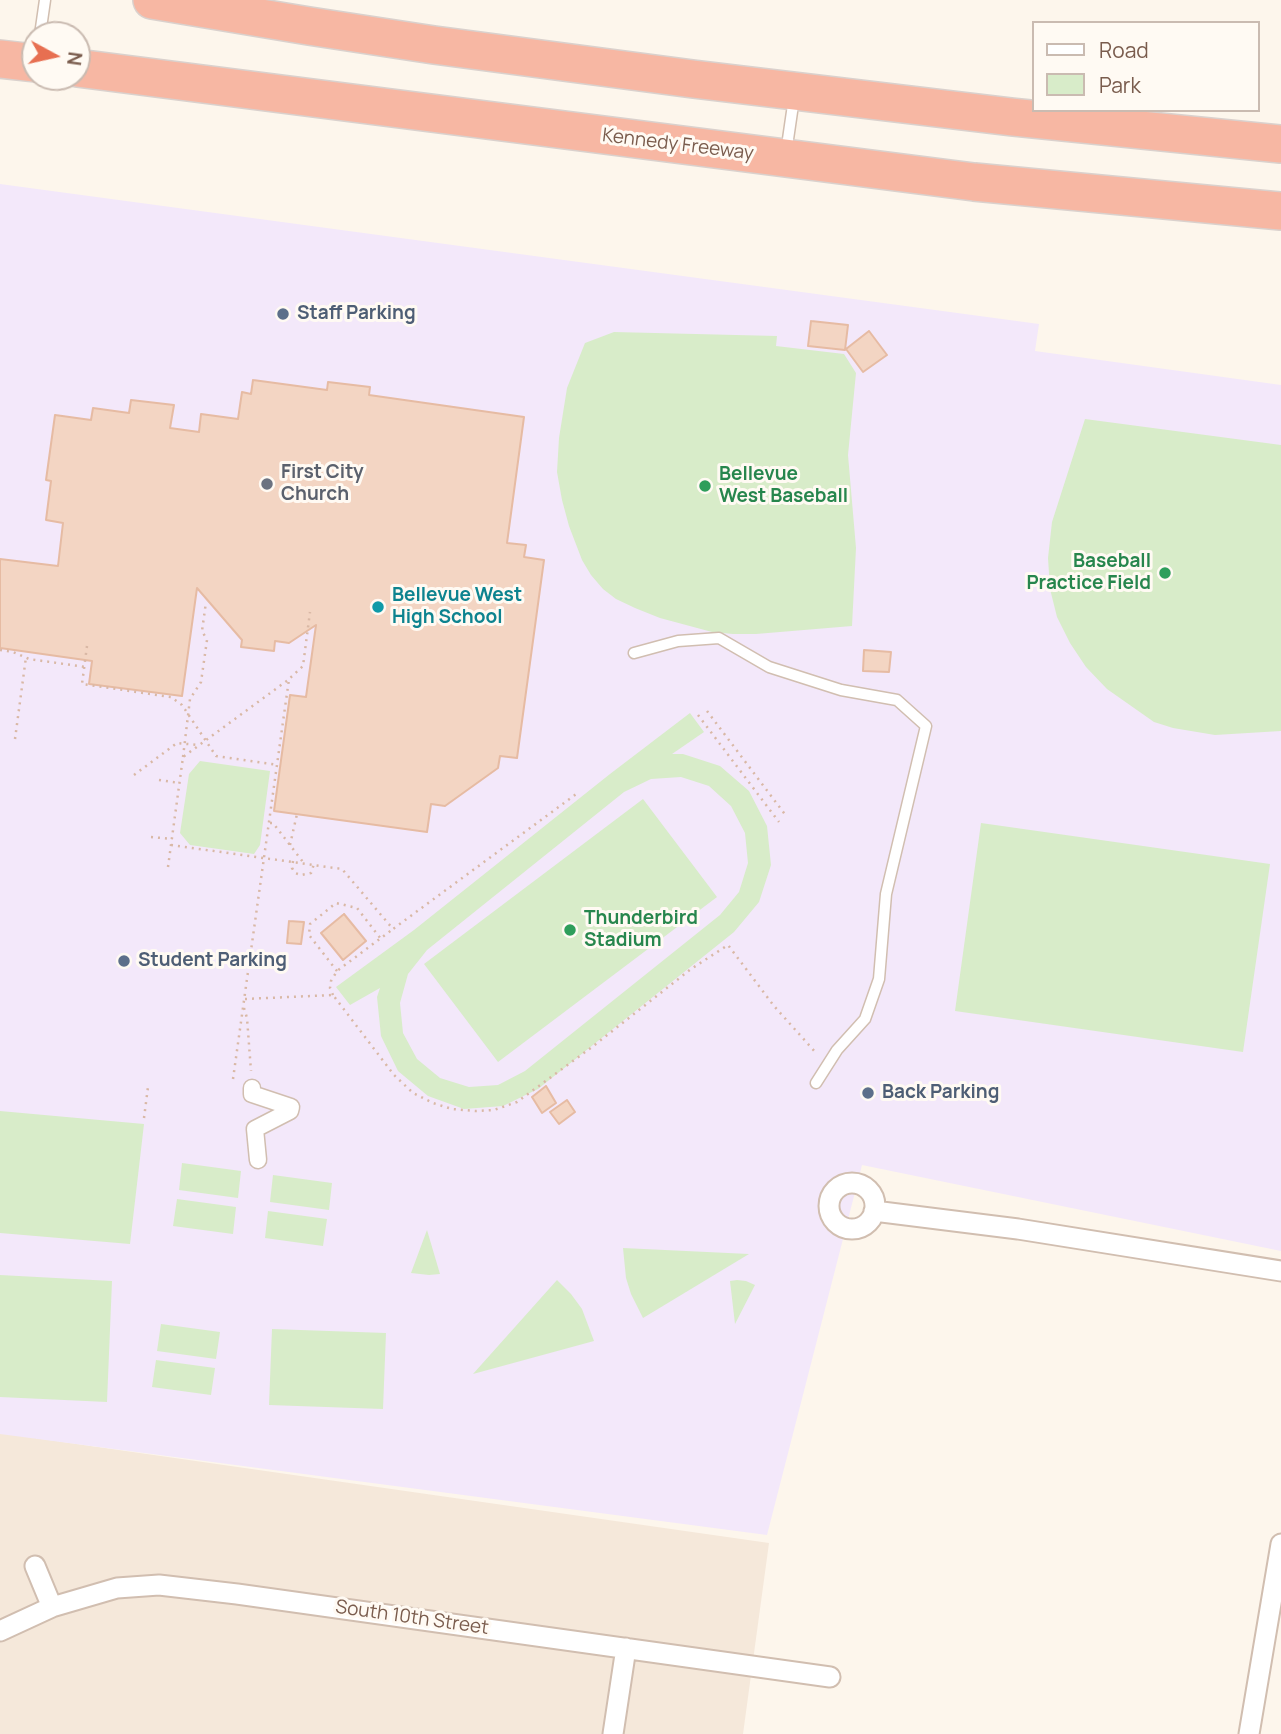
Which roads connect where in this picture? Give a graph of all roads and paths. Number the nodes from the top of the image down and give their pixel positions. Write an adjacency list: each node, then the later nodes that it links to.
1 (45, 0): 3 (lane)
2 (152, 0): 7 (highway)
3 (42, 21)
4 (0, 59): 5 (highway)
5 (21, 61)
6 (91, 70): 9 (highway, Kennedy Freeway)
7 (794, 91): 8 (highway); 9 (lane)
8 (1281, 144)
9 (785, 158): 10 (highway, Kennedy Freeway)
10 (1281, 211)
11 (206, 602): 20 (path)
12 (310, 612): 18 (path)
13 (87, 646): 17 (path)
14 (0, 650): 16 (path)
15 (634, 653): 51 (lane)
16 (26, 657): 17 (path); 22 (path)
17 (85, 667): 20 (path)
18 (289, 679): 23 (path); 27 (path)
19 (707, 711): 33 (path)
20 (188, 715): 23 (path); 24 (path)
21 (698, 715): 34 (path)
22 (15, 739)
23 (205, 740): 25 (path); 27 (path)
24 (184, 744): 25 (path); 26 (path); 28 (path)
25 (198, 745): 26 (path)
26 (183, 757): 30 (path)
27 (278, 765): 35 (path)
28 (134, 775)
29 (159, 780): 30 (path)
30 (179, 783): 37 (path)
31 (579, 792): 45 (path)
32 (297, 814): 39 (path)
33 (787, 817)
34 (779, 822)
35 (270, 823): 39 (path); 40 (path)
36 (151, 837): 37 (path)
37 (172, 839): 38 (path)
38 (171, 845): 40 (path); 44 (path)
39 (290, 846): 42 (path)
40 (265, 858): 41 (path); 49 (path)
41 (293, 861): 42 (path); 43 (path)
42 (303, 863): 43 (path)
43 (314, 864): 45 (path)
44 (168, 867)
45 (393, 929): 46 (path)
46 (381, 939): 47 (path); 47 (path)
47 (337, 971): 48 (path)
48 (333, 995): 49 (path); 51 (path)
49 (245, 999): 50 (path)
50 (244, 1007): 52 (path); 55 (path)
51 (827, 1065): 53 (lane)
52 (233, 1079)
53 (816, 1083)
54 (148, 1087): 56 (path)
55 (252, 1088): 57 (street)
56 (144, 1118)
57 (258, 1160)
58 (874, 1211): 59 (street)
59 (1281, 1271)
60 (1281, 1544): 67 (street)
61 (35, 1566): 62 (street)
62 (52, 1607): 63 (street, South 10th Street); 64 (street, South 10th Street)
63 (0, 1631)
64 (626, 1648): 65 (street, South 10th Street); 66 (street)
65 (830, 1676)
66 (613, 1734)
67 (1249, 1734)

